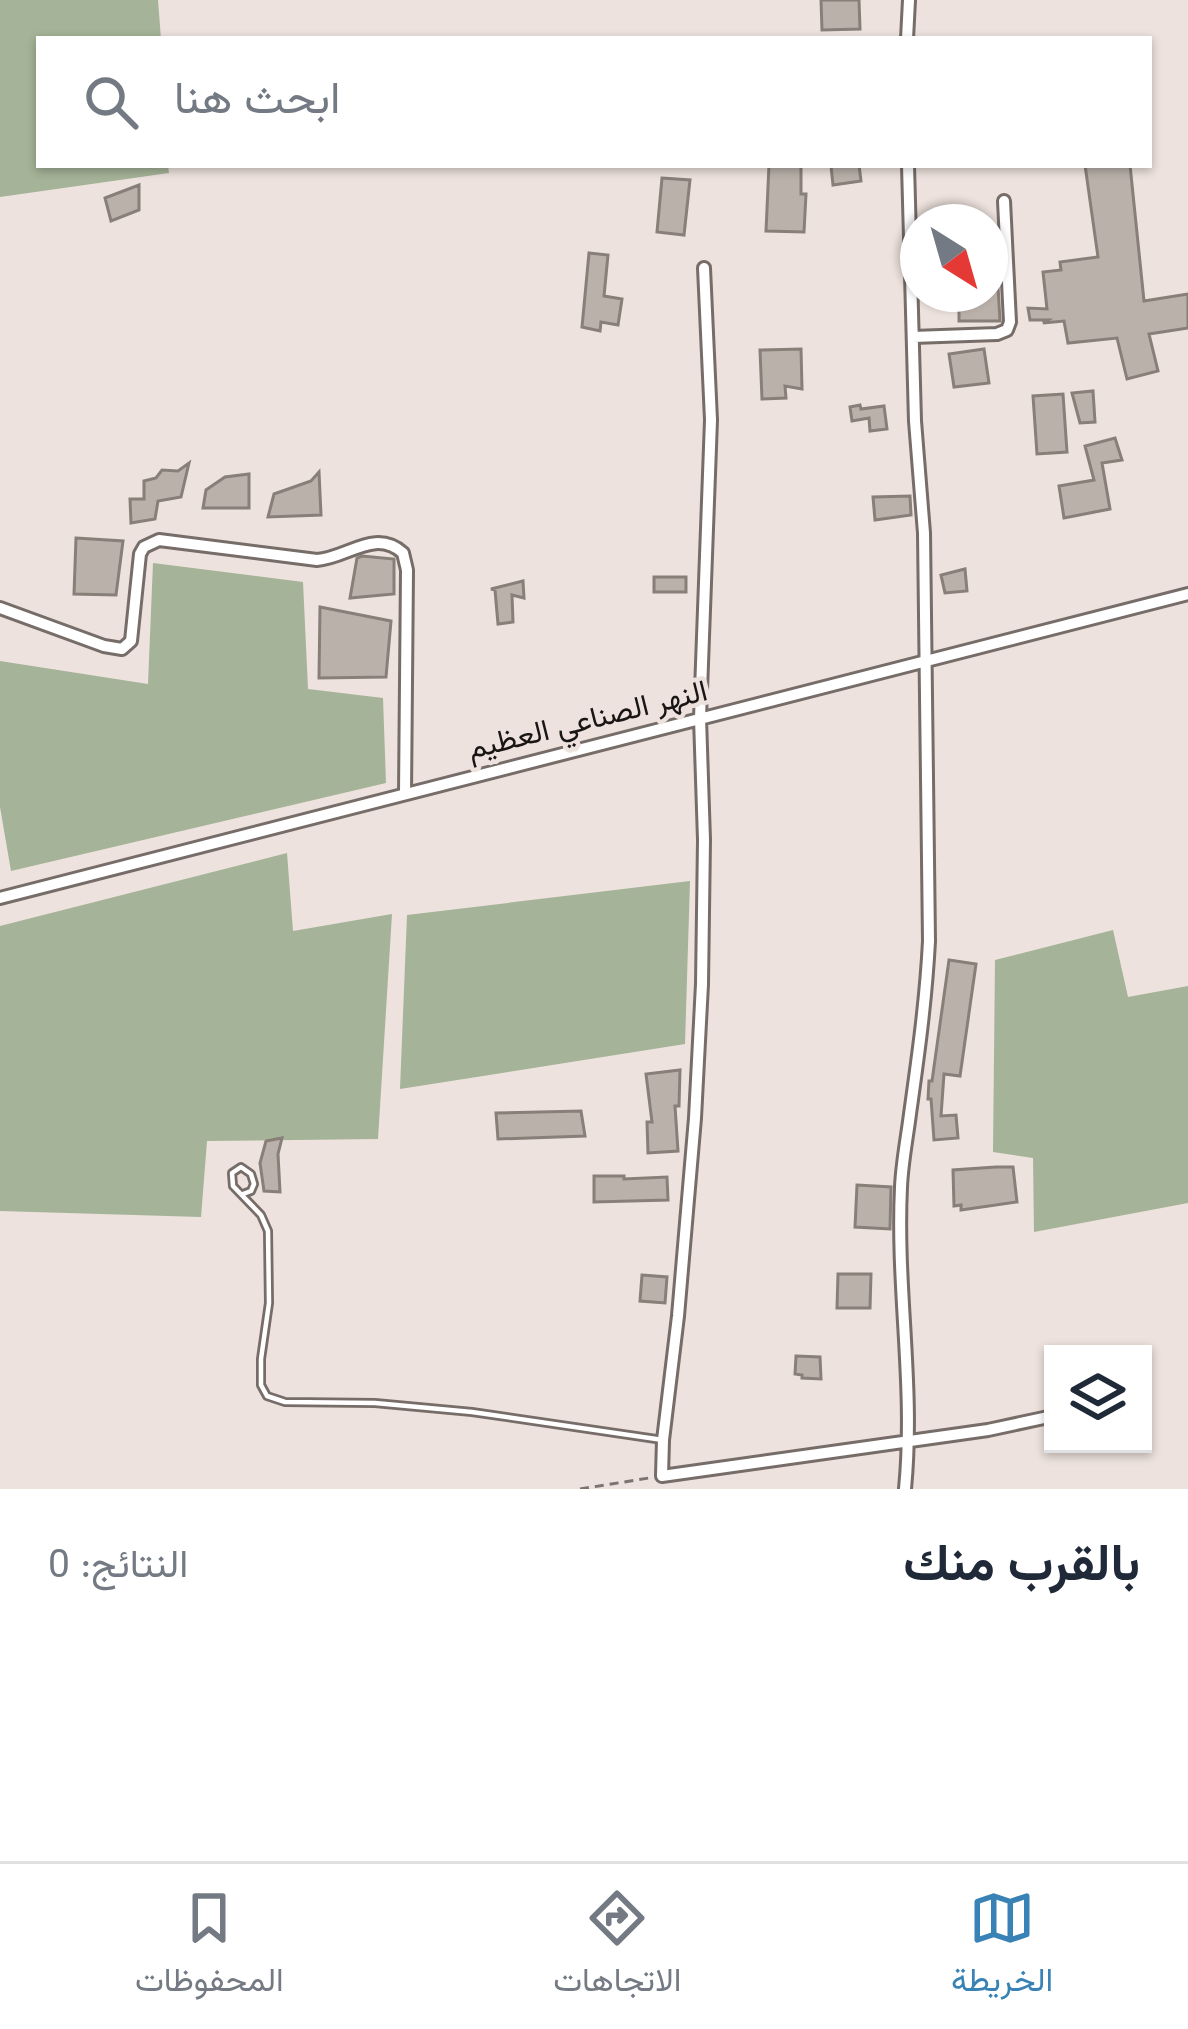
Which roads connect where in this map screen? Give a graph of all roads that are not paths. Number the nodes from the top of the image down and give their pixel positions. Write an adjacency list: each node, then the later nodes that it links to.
1 (909, 0): 2 (street)
2 (907, 36)
3 (908, 168): 6 (street)
4 (1004, 202): 6 (street)
5 (704, 268): 10 (street)
6 (913, 338): 9 (street)
7 (1188, 594): 9 (street, النهر الصناعي العظيم)
8 (0, 608): 11 (street)
9 (926, 662): 10 (street, النهر الصناعي العظيم); 16 (street)
10 (700, 718): 11 (street, النهر الصناعي العظيم); 15 (street)
11 (405, 794): 12 (street, النهر الصناعي العظيم)
12 (0, 898)
13 (243, 1194): 13 (lane); 15 (lane)
14 (1044, 1418): 16 (street)
15 (663, 1440): 16 (street)
16 (910, 1441): 17 (street)
17 (905, 1489)

